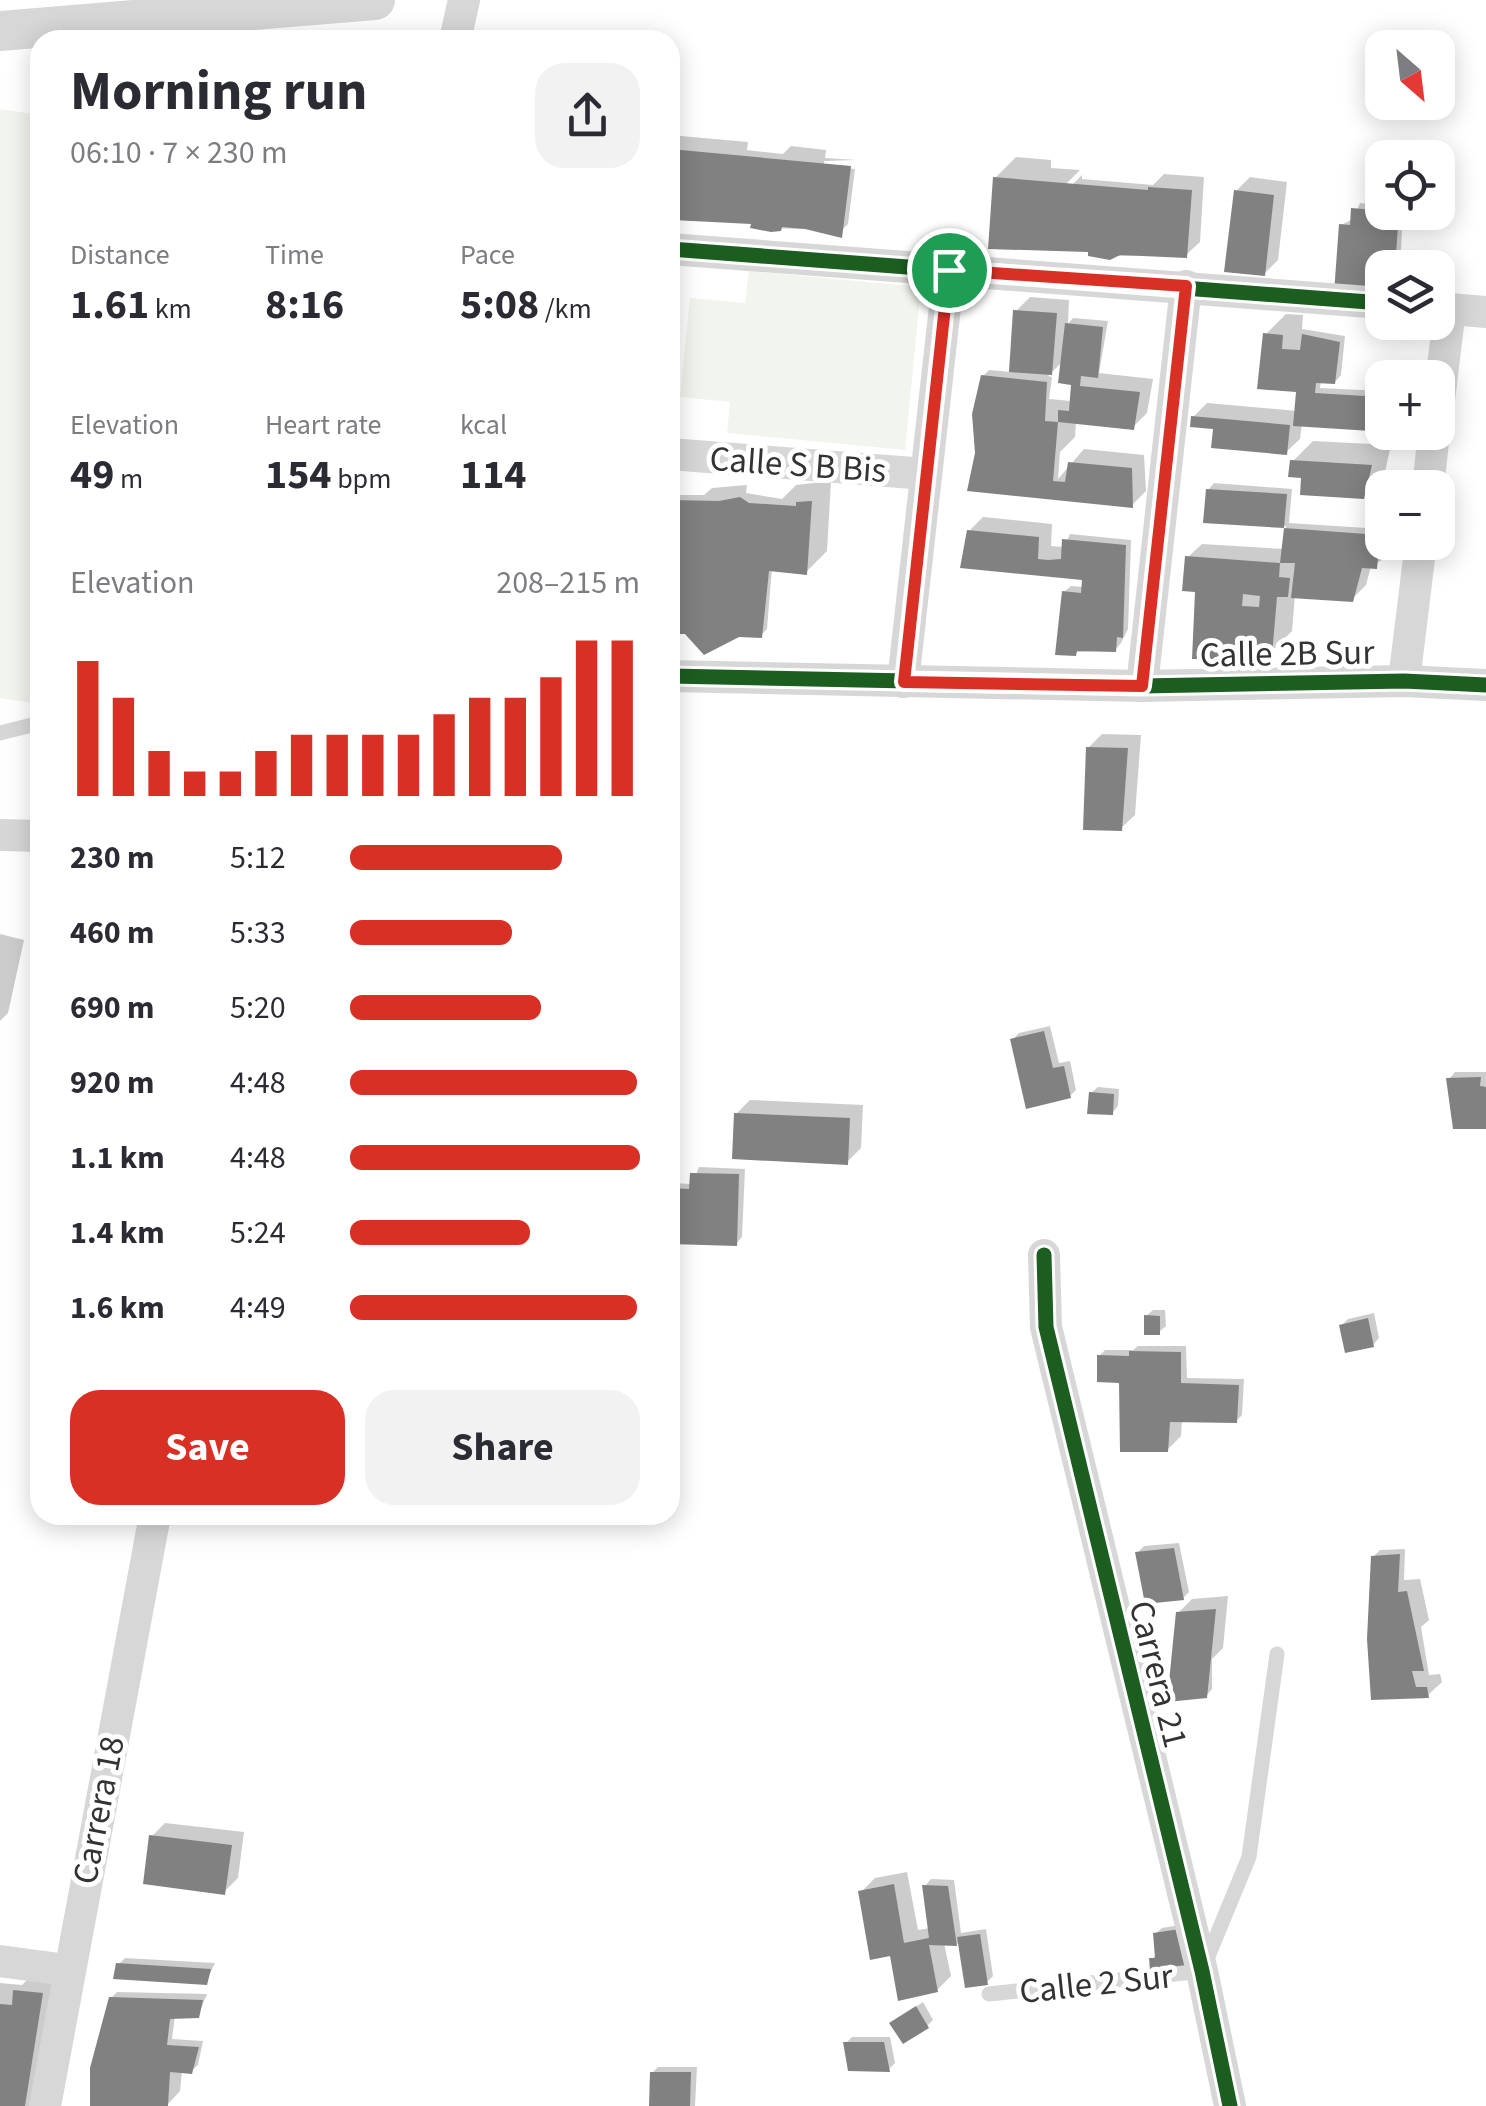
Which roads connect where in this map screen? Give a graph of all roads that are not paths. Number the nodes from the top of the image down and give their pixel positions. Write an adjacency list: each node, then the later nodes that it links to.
1 (375, 0): 3 (street)
2 (464, 0): 4 (street)
3 (0, 30)
4 (457, 30)
5 (680, 251): 6 (street)
6 (949, 270): 7 (street); 12 (street)
7 (1186, 286): 8 (street); 17 (street)
8 (1365, 302)
9 (1455, 309): 10 (street)
10 (1486, 312)
11 (680, 455): 12 (street, Calle S B Bis)
12 (926, 474): 16 (street)
13 (1419, 560): 15 (street)
14 (680, 676): 16 (street, Calle 2B Sur)
15 (1404, 681): 17 (street, Calle 2B Sur); 18 (street, Calle 2B Sur)
16 (904, 682): 17 (street, Calle 2B Sur)
17 (1142, 686)
18 (1486, 686)
19 (30, 726): 20 (lane)
20 (0, 732)
21 (0, 835): 22 (street)
22 (30, 836)
23 (1044, 1255): 28 (street, Carrera 21)
24 (153, 1525): 27 (street, Carrera 18)
25 (1277, 1654): 28 (lane)
26 (0, 1961): 27 (street)
27 (67, 1970): 30 (street, Carrera 18)
28 (1202, 1971): 29 (lane, Calle 2 Sur); 31 (street, Carrera 21)
29 (990, 1994)
30 (45, 2106)
31 (1230, 2106)

